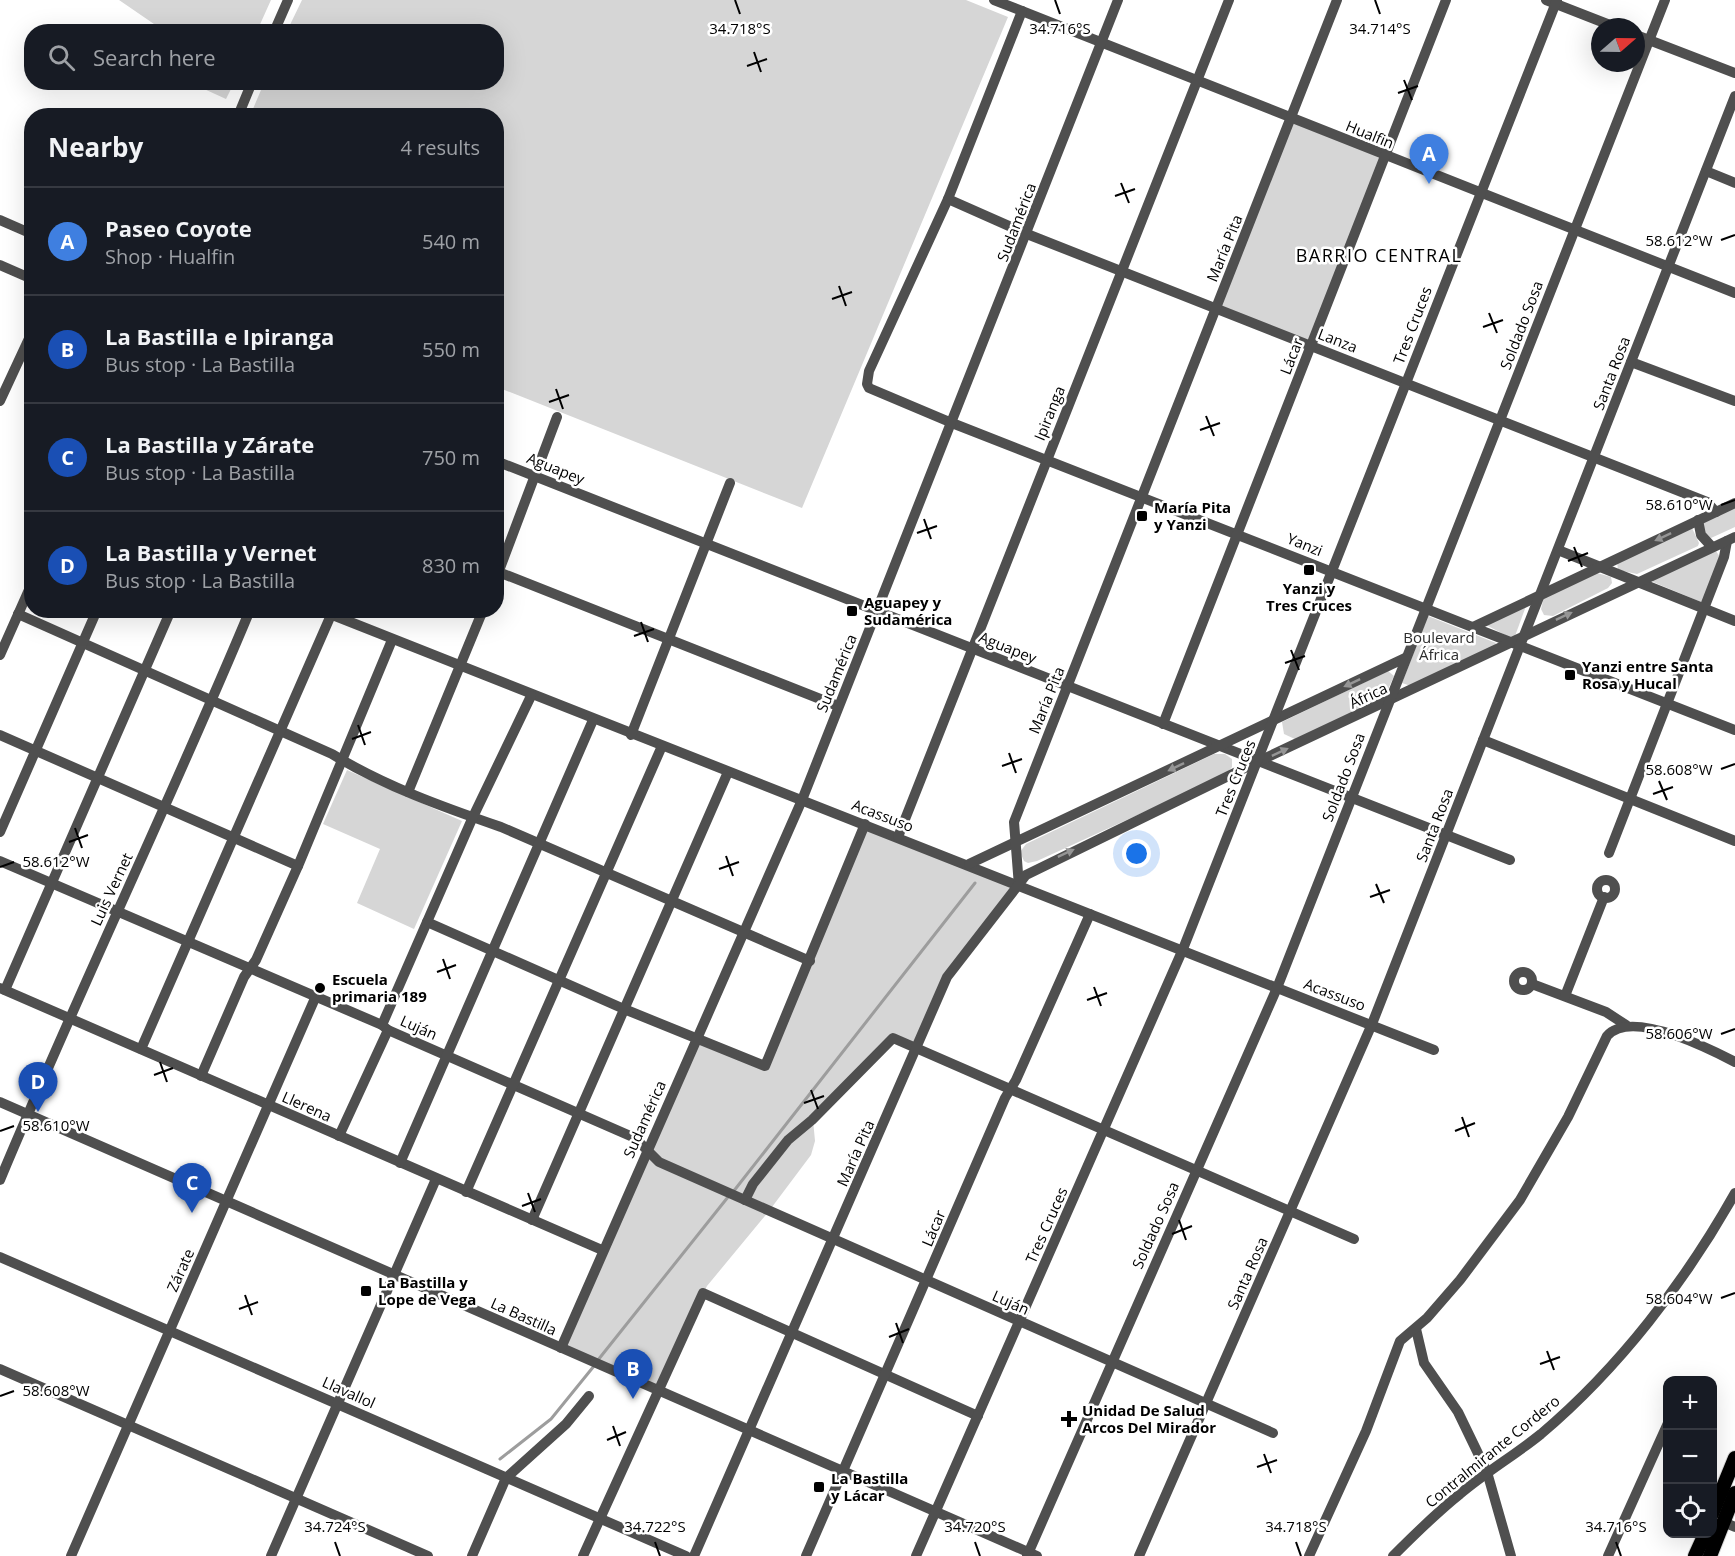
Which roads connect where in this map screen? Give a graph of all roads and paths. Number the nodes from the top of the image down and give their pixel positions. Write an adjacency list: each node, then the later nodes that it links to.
1 (288, 0): 11 (street)
2 (994, 0): 9 (street, Hualfin)
3 (1118, 0): 14 (street, Sudamérica)
4 (1228, 0): 16 (street, Ipiranga)
5 (1337, 0): 20 (street, María Pita)
6 (1446, 0): 21 (street, Lácar)
7 (1665, 0): 13 (street, Soldado Sosa)
8 (1553, 1): 10 (street); 24 (street, Tres Cruces)
9 (1022, 11): 14 (street, Hualfin); 25 (street)
10 (1594, 18)
11 (278, 24)
12 (1645, 39): 13 (street)
13 (1649, 40): 15 (street); 28 (street, Soldado Sosa)
14 (1102, 43): 16 (street, Hualfin); 29 (street, Sudamérica)
15 (1735, 73)
16 (1197, 80): 20 (street, Hualfin); 32 (street, Ipiranga)
17 (249, 90): 19 (street)
18 (1735, 96): 22 (street, Santa Rosa)
19 (241, 108)
20 (1290, 118): 21 (street, Hualfin); 35 (street, María Pita)
21 (1386, 156): 24 (street, Hualfin); 36 (street, Lácar)
22 (1706, 171): 23 (street); 31 (street, Santa Rosa)
23 (1735, 183)
24 (1479, 193): 28 (street, Hualfin); 41 (street, Tres Cruces)
25 (948, 199): 29 (street, Lanza); 46 (street, Yanzi)
26 (0, 220): 27 (street)
27 (24, 230)
28 (1574, 230): 31 (street, Hualfin); 45 (street, Soldado Sosa)
29 (1028, 234): 32 (street, Lanza); 46 (street, Sudamérica)
30 (0, 265): 33 (street)
31 (1668, 266): 34 (street, Hualfin); 38 (street, Santa Rosa)
32 (1122, 271): 35 (street, Lanza); 48 (street, Ipiranga)
33 (24, 276)
34 (1735, 293)
35 (1216, 308): 36 (street, Lanza); 52 (street, María Pita)
36 (1311, 346): 41 (street, Lanza); 56 (street, Lácar)
37 (24, 349): 40 (street)
38 (1631, 362): 43 (street); 47 (street, Santa Rosa)
39 (0, 369): 40 (street)
40 (12, 375): 42 (street)
41 (1406, 382): 45 (street, Lanza); 63 (street, Tres Cruces)
42 (0, 401)
43 (1735, 401)
44 (557, 417): 50 (street)
45 (1502, 420): 47 (street, Lanza); 68 (street, Soldado Sosa)
46 (952, 423): 48 (street, Yanzi); 70 (street, Sudamérica)
47 (1595, 457): 54 (street, Lanza); 60 (street, Santa Rosa)
48 (1047, 460): 52 (street, Yanzi); 87 (street, Ipiranga)
49 (504, 464): 50 (street, Aguapey)
50 (535, 476): 58 (street, Aguapey); 61 (street)
51 (730, 483): 58 (street)
52 (1142, 496): 56 (street, Yanzi); 92 (street, María Pita)
53 (1735, 503): 54 (street)
54 (1716, 512): 55 (street)
55 (1698, 520): 59 (street); 62 (street, one-way to 62)
56 (1238, 534): 63 (street, Yanzi); 100 (street, Lácar)
57 (1731, 539): 59 (street); 69 (street)
58 (705, 544): 70 (street, Aguapey); 83 (street)
59 (1712, 548): 65 (street)
60 (1558, 550): 62 (street); 66 (street, Santa Rosa)
61 (504, 555)
62 (1600, 567): 65 (street); 66 (street)
63 (1331, 571): 68 (street, Yanzi); 99 (street, Tres Cruces)
64 (504, 576): 83 (street)
65 (1636, 582): 69 (street); 82 (street, one-way to 65)
66 (1540, 595): 81 (street); 82 (street, Santa Rosa)
67 (24, 601): 71 (street)
68 (1426, 608): 81 (street, Yanzi); 89 (street, Soldado Sosa)
69 (1704, 609): 80 (street); 96 (street)
70 (877, 612): 87 (street, Aguapey); 97 (street, Sudamérica)
71 (18, 614): 72 (street); 88 (street)
72 (24, 617)
73 (27, 618): 85 (street)
74 (94, 618): 85 (street)
75 (167, 618): 91 (street)
76 (247, 618): 94 (street, Luis Vernet)
77 (323, 618): 102 (street)
78 (337, 618): 84 (street, Acassuso)
79 (480, 618): 90 (street)
80 (1735, 621)
81 (1473, 627): 86 (street, Yanzi)
82 (1526, 635): 86 (street, Santa Rosa)
83 (670, 639): 97 (street); 104 (street)
84 (392, 640): 90 (street, Acassuso); 109 (street)
85 (83, 643): 91 (street); 108 (street)
86 (1516, 644): 95 (street, África); 96 (street, Yanzi); 105 (street, Santa Rosa)
87 (974, 649): 92 (street, Aguapey); 123 (street, Ipiranga)
88 (0, 655)
89 (1405, 658): 95 (street, Soldado Sosa); 99 (street, África, one-way to 99)
90 (461, 667): 93 (street, Acassuso); 113 (street)
91 (144, 671): 94 (street); 112 (street)
92 (1068, 687): 100 (street, Aguapey); 126 (street, María Pita)
93 (531, 696): 98 (street, Acassuso); 118 (street)
94 (213, 699): 102 (street); 117 (street, Luis Vernet)
95 (1388, 703): 110 (street, África, one-way to 95); 114 (street, Soldado Sosa)
96 (1666, 704): 101 (street, Yanzi); 115 (street)
97 (838, 706): 116 (street, Sudamérica)
98 (593, 720): 104 (street, Acassuso); 125 (street)
99 (1273, 721): 107 (street, África); 110 (street, Tres Cruces)
100 (1163, 724): 107 (street, Aguapey)
101 (1735, 730)
102 (281, 731): 109 (street); 122 (street)
103 (0, 735): 108 (street)
104 (631, 735): 106 (street, Acassuso)
105 (1483, 740): 115 (street); 121 (street, Santa Rosa)
106 (662, 746): 111 (street, Acassuso); 132 (street)
107 (1218, 747): 110 (street, Aguapey); 126 (street, África, one-way to 126)
108 (36, 749): 112 (street); 120 (street)
109 (342, 760): 113 (street); 131 (street)
110 (1257, 762): 114 (street, Aguapey); 134 (street, África, one-way to 110); 142 (street, Tres Cruces)
111 (728, 772): 116 (street, Acassuso); 136 (street)
112 (99, 777): 117 (street); 133 (street)
113 (408, 792): 118 (street)
114 (1352, 798): 121 (street, Aguapey); 148 (street, Soldado Sosa)
115 (1629, 798): 124 (street); 127 (street)
116 (802, 800): 119 (street, Acassuso); 140 (street, Sudamérica)
117 (164, 806): 122 (street); 137 (street, Luis Vernet)
118 (472, 819): 125 (street); 139 (street)
119 (865, 824): 123 (street, Acassuso); 144 (street)
120 (0, 832)
121 (1446, 835): 128 (street, Aguapey); 154 (street, Santa Rosa)
122 (233, 836): 131 (street); 141 (street)
123 (898, 837): 130 (street, Acassuso)
124 (1735, 841)
125 (539, 844): 132 (street); 143 (street)
126 (1014, 845): 130 (street, África); 134 (street, María Pita)
127 (1609, 853)
128 (1510, 860)
129 (0, 861): 133 (street, Luján)
130 (969, 864): 134 (street, Acassuso)
131 (298, 866): 145 (street)
132 (605, 872): 136 (street); 146 (street)
133 (52, 884): 137 (street, Luján); 149 (street)
134 (1019, 886): 138 (street, Acassuso); 159 (street, María Pita)
135 (1604, 897): 151 (street)
136 (671, 902): 140 (street); 152 (street)
137 (117, 912): 141 (street, Luján); 153 (street, Luis Vernet)
138 (1090, 914): 142 (street, Acassuso); 165 (street, Lácar)
139 (428, 922): 143 (street); 156 (street)
140 (744, 931): 144 (street); 157 (street, Sudamérica)
141 (186, 942): 145 (street, Luján); 158 (street)
142 (1183, 949): 148 (street, Acassuso); 170 (street, Tres Cruces)
143 (493, 951): 146 (street); 161 (street)
144 (810, 961): 157 (street)
145 (250, 969): 150 (street, Luján); 163 (street)
146 (559, 980): 152 (street); 164 (street)
147 (1532, 984): 151 (street)
148 (1277, 988): 154 (street, Acassuso); 174 (street, Soldado Sosa)
149 (3, 989): 153 (street, Llerena)
150 (316, 996): 156 (street, Luján); 167 (street, Zárate)
151 (1565, 996): 155 (street)
152 (624, 1009): 157 (street); 168 (street)
153 (68, 1019): 158 (street, Llerena); 169 (street, Luis Vernet)
154 (1372, 1024): 160 (street, Acassuso); 181 (street, Santa Rosa)
155 (1626, 1025): 162 (street); 190 (street)
156 (385, 1027): 161 (street, Luján); 171 (street)
157 (697, 1038): 172 (street, Sudamérica)
158 (141, 1049): 163 (street, Llerena)
159 (917, 1050): 165 (street); 179 (street); 184 (street, María Pita)
160 (1434, 1050)
161 (446, 1056): 164 (street, Luján); 173 (street)
162 (1735, 1062)
163 (201, 1076): 167 (street, Llerena)
164 (513, 1085): 168 (street, Luján); 177 (street)
165 (1010, 1089): 170 (street); 188 (street, Lácar)
166 (0, 1102): 169 (street, La Bastilla)
167 (268, 1105): 171 (street, Llerena); 180 (street, Zárate)
168 (579, 1113): 172 (street, Luján); 182 (street)
169 (28, 1114): 176 (street, Luis Vernet); 180 (street, La Bastilla)
170 (1105, 1131): 174 (street); 189 (street, Tres Cruces)
171 (339, 1136): 173 (street, Llerena)
172 (646, 1151): 179 (street, Luján); 185 (street, Sudamérica)
173 (400, 1163): 175 (street, Llerena)
174 (1196, 1170): 181 (street); 194 (street, Soldado Sosa)
175 (436, 1179): 177 (street, Llerena); 187 (street)
176 (0, 1180)
177 (466, 1192): 182 (street, Llerena)
178 (1735, 1193): 208 (street, Contralmirante Cordero)
179 (742, 1199): 184 (street, Luján)
180 (227, 1201): 187 (street, La Bastilla); 191 (street, Zárate)
181 (1292, 1211): 183 (street); 200 (street, Santa Rosa)
182 (532, 1220): 185 (street, Llerena)
183 (1354, 1239)
184 (833, 1240): 188 (street, Luján); 192 (street, María Pita)
185 (602, 1250): 193 (street, Sudamérica)
186 (0, 1257): 191 (street, Llavallol)
187 (394, 1275): 193 (street, La Bastilla); 199 (street)
188 (927, 1280): 189 (street, Luján); 196 (street, Lácar)
189 (1019, 1322): 194 (street, Luján); 201 (street, Tres Cruces)
190 (1416, 1329): 208 (street); 227 (street)
191 (170, 1331): 199 (street, Llavallol); 202 (street, Zárate)
192 (791, 1332): 196 (street); 197 (street); 203 (street, María Pita)
193 (561, 1348): 197 (street, La Bastilla)
194 (1111, 1361): 200 (street, Luján); 217 (street, Soldado Sosa)
195 (0, 1369): 202 (street)
196 (884, 1375): 201 (street); 207 (street, Lácar)
197 (657, 1390): 203 (street, La Bastilla); 213 (street)
198 (589, 1396): 209 (street)
199 (337, 1403): 209 (street, Llavallol); 211 (street)
200 (1205, 1404): 205 (street, Luján); 226 (street, Santa Rosa)
201 (978, 1416): 212 (street, Tres Cruces)
202 (129, 1426): 211 (street); 216 (street, Zárate)
203 (749, 1429): 207 (street, La Bastilla); 223 (street, María Pita)
204 (1665, 1430): 230 (street)
205 (1273, 1433)
206 (1735, 1458): 214 (main road)
207 (844, 1470): 212 (street, La Bastilla); 224 (street, Lácar)
208 (1487, 1472): 228 (street, Contralmirante Cordero); 229 (street)
209 (506, 1478): 213 (street, Llavallol); 220 (street)
210 (1735, 1492): 214 (main road)
211 (296, 1498): 218 (street); 219 (street)
212 (936, 1510): 217 (street, La Bastilla); 225 (street, Tres Cruces)
213 (600, 1519): 221 (street); 222 (street, Llavallol)
214 (1724, 1521): 232 (main road)
215 (1703, 1538): 231 (main road)
216 (73, 1555)
217 (1031, 1555)
218 (271, 1556)
219 (428, 1556)
220 (472, 1556)
221 (583, 1556)
222 (686, 1556)
223 (694, 1556)
224 (806, 1556)
225 (916, 1556)
226 (1139, 1556)
227 (1310, 1556)
228 (1393, 1556)
229 (1511, 1556)
230 (1608, 1556)
231 (1695, 1556)
232 (1710, 1556)

